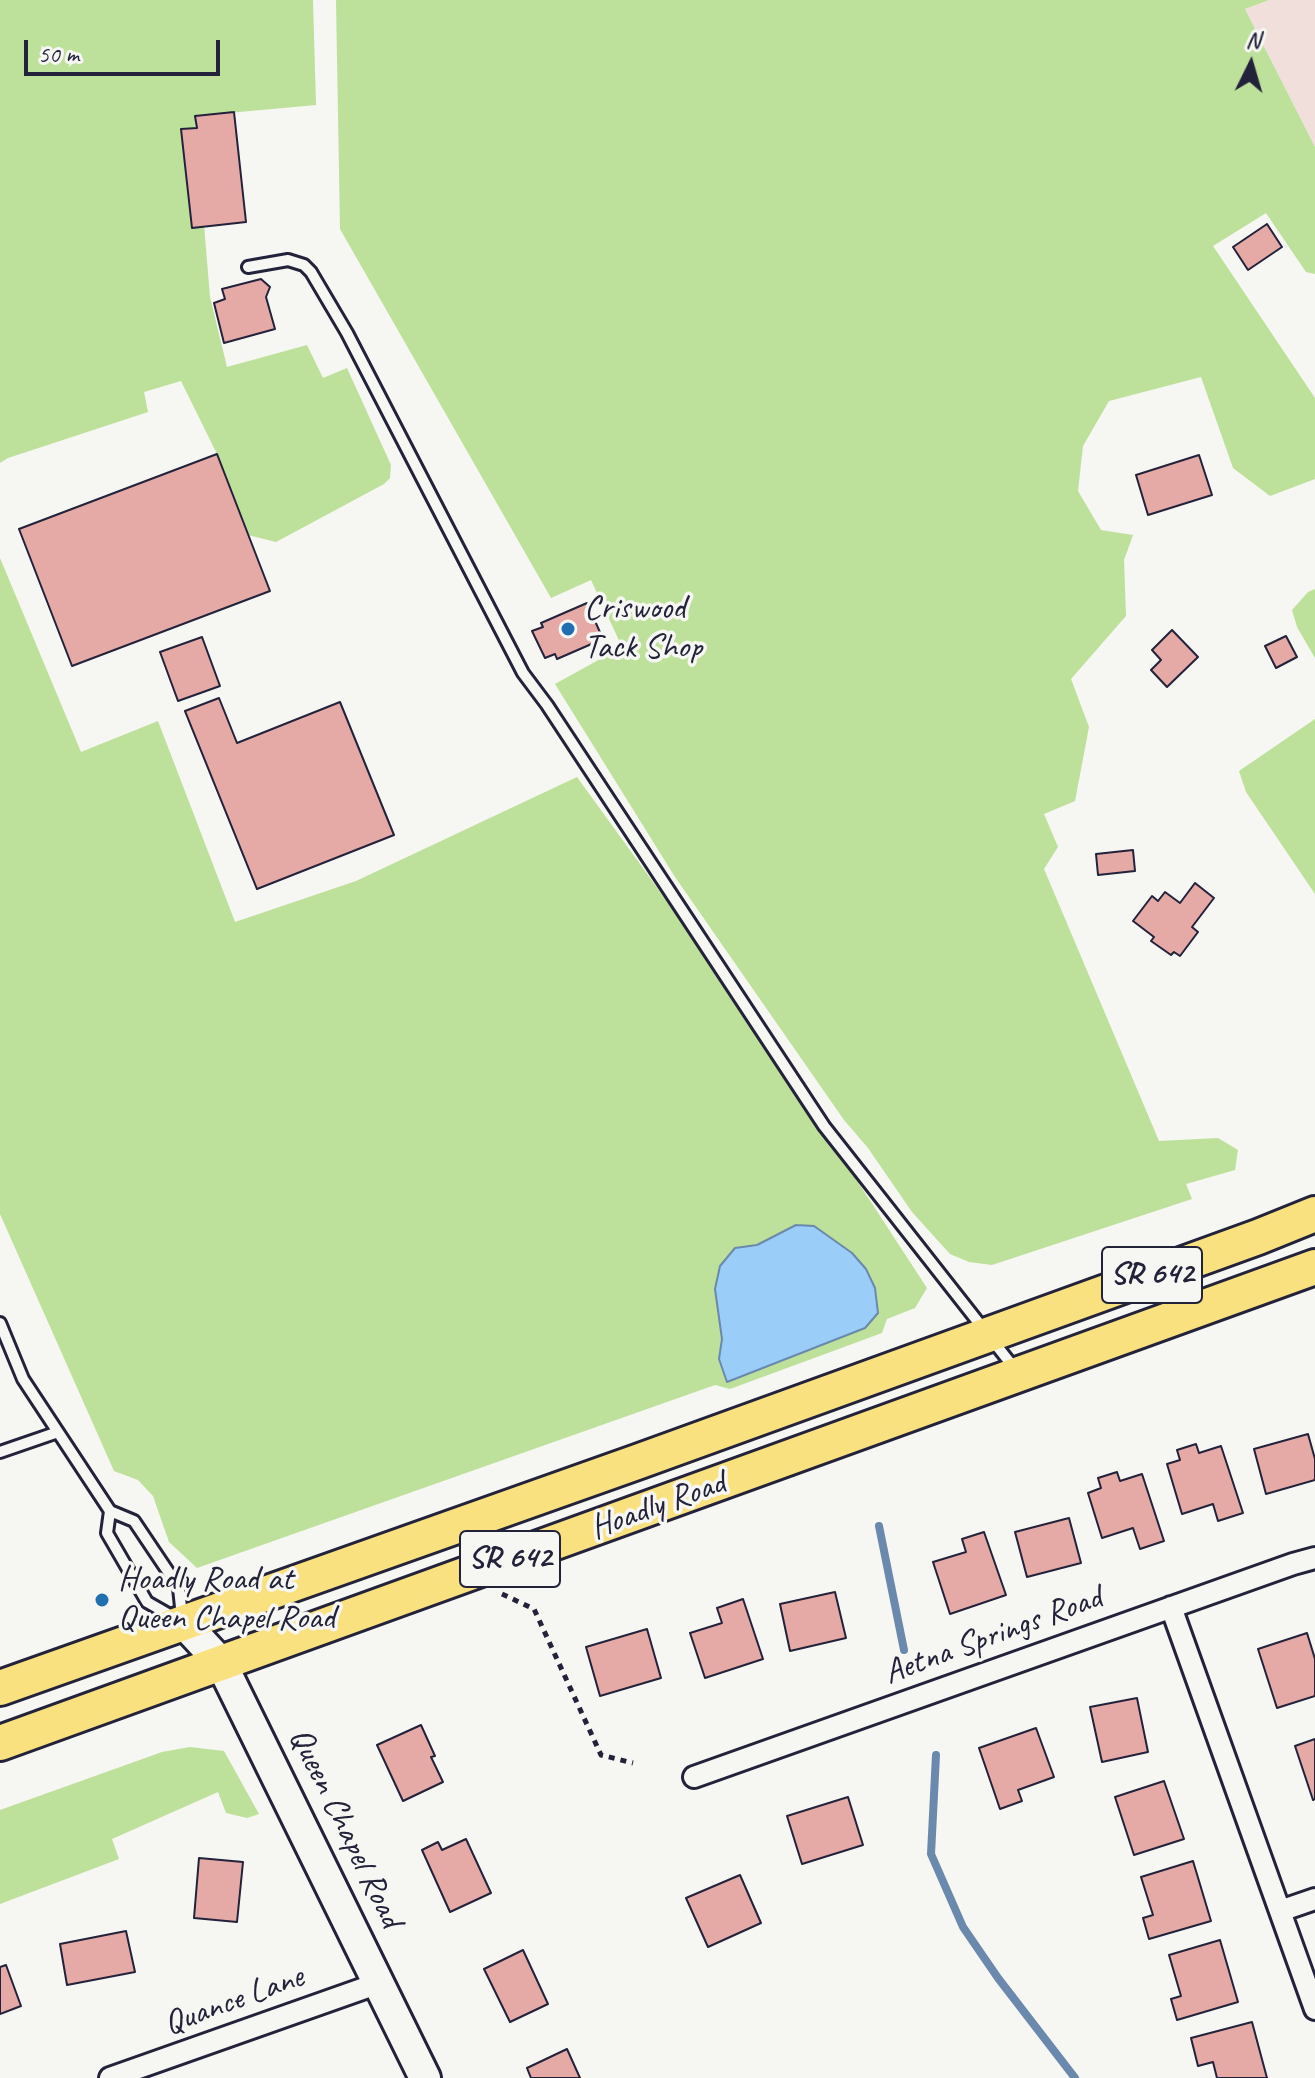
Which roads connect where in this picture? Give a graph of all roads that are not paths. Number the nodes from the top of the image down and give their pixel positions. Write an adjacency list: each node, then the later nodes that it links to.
1 (248, 267): 5 (lane)
2 (1315, 1214): 5 (main road, Hoadly Road / SR 642)
3 (1315, 1267): 6 (main road, Hoadly Road / SR 642)
4 (0, 1323): 7 (lane)
5 (988, 1335): 6 (lane); 12 (main road, Hoadly Road / SR 642)
6 (1020, 1375): 13 (main road, Hoadly Road / SR 642)
7 (58, 1432): 8 (lane); 9 (lane)
8 (0, 1452)
9 (110, 1511): 12 (lane); 12 (lane)
10 (1315, 1558): 11 (street, Aetna Springs Road)
11 (1171, 1607): 16 (street, Aetna Springs Road); 18 (street)
12 (183, 1622): 13 (street, Queen Chapel Road); 14 (main road, Hoadly Road / SR 642)
13 (221, 1663): 15 (main road, Hoadly Road / SR 642); 19 (street, Queen Chapel Road)
14 (0, 1688)
15 (0, 1743)
16 (694, 1777)
17 (1315, 1899): 18 (street)
18 (1280, 1911): 20 (street)
19 (379, 1983): 21 (street, Quance Lane); 22 (street, Queen Chapel Road)
20 (1315, 2009)
21 (110, 2078)
22 (425, 2078)

